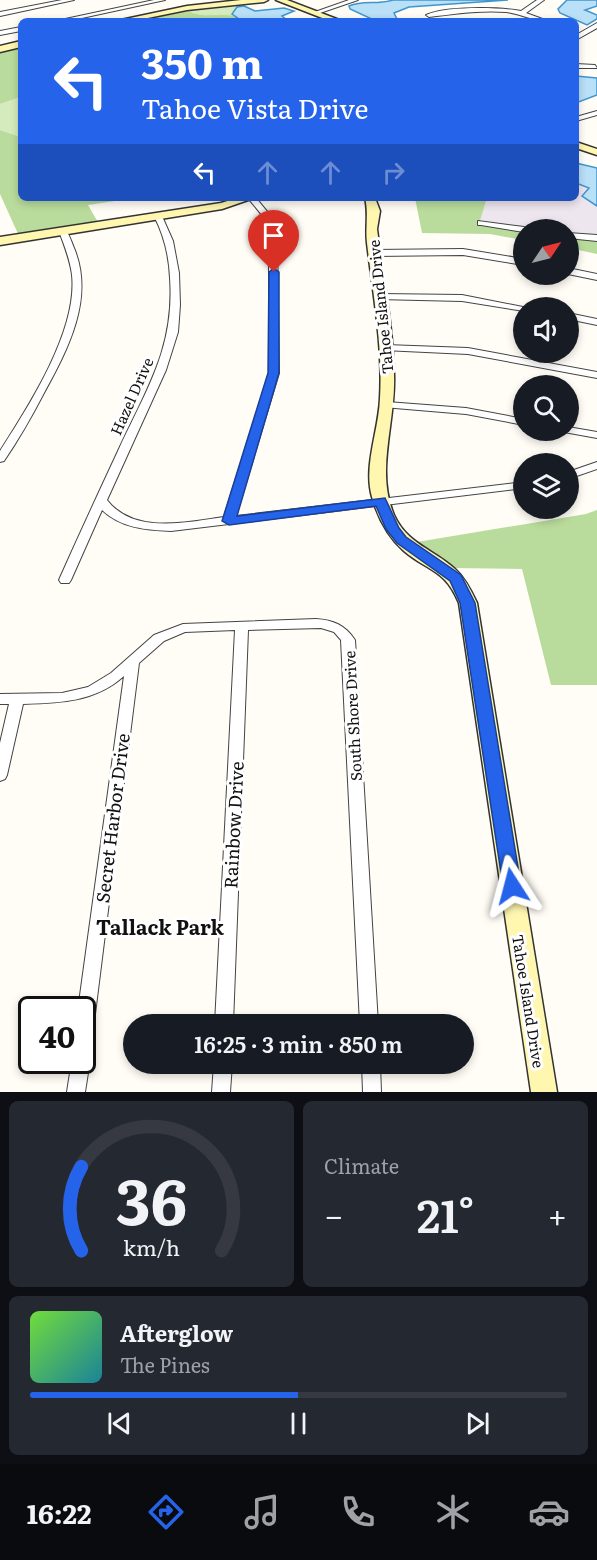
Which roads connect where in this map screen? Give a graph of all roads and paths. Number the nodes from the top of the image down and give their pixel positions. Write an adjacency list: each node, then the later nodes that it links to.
1 (71, 0): 10 (street)
2 (162, 0): 12 (street)
3 (264, 0): 7 (street)
4 (280, 0): 9 (street)
5 (355, 0): 9 (street)
6 (541, 0): 8 (street)
7 (204, 7): 13 (street); 14 (street)
8 (523, 12): 11 (street); 16 (street)
9 (315, 13): 15 (street)
10 (0, 14)
11 (429, 15)
12 (74, 18)
13 (138, 18)
14 (147, 18)
15 (329, 18)
16 (537, 18)
17 (597, 25): 20 (street)
18 (18, 30): 19 (street)
19 (0, 33)
20 (579, 34)
21 (579, 35): 22 (street)
22 (597, 38)
23 (18, 43): 24 (street)
24 (0, 47)
25 (579, 66): 26 (street)
26 (595, 67)
27 (597, 113): 28 (street)
28 (579, 118)
29 (579, 146): 30 (street)
30 (597, 152)
31 (240, 201): 34 (street)
32 (254, 201): 61 (street)
33 (372, 201): 41 (street, Tahoe Island Drive)
34 (158, 216): 37 (street); 59 (street, Hazel Drive)
35 (481, 223): 36 (street)
36 (513, 228)
37 (63, 231): 40 (street); 55 (street)
38 (579, 236): 39 (street)
39 (597, 238)
40 (0, 241)
41 (374, 253): 42 (street); 45 (street, Tahoe Island Drive)
42 (513, 260)
43 (579, 273): 44 (street)
44 (597, 277)
45 (380, 297): 46 (street); 49 (street, Tahoe Island Drive)
46 (513, 306)
47 (579, 318): 48 (street)
48 (597, 322)
49 (386, 348): 50 (street); 51 (street, Tahoe Island Drive)
50 (597, 375)
51 (387, 405): 52 (street); 60 (street, Tahoe Island Drive)
52 (513, 420)
53 (579, 432): 54 (street)
54 (597, 435)
55 (0, 459)
56 (597, 465): 57 (street)
57 (579, 472)
58 (513, 486): 60 (street)
59 (100, 500): 61 (street); 62 (street, Hazel Drive)
60 (381, 501): 61 (street); 77 (street, Tahoe Island Drive)
61 (229, 521)
62 (65, 580)
63 (242, 626): 64 (street, South Shore Drive); 69 (street, Rainbow Drive); 70 (street, South Shore Drive)
64 (133, 661): 66 (street, South Shore Drive); 68 (street, Secret Harbor Drive)
65 (0, 699): 66 (street, South Shore Drive)
66 (17, 699): 67 (street)
67 (0, 776)
68 (89, 996)
69 (224, 1014)
70 (368, 1014)
71 (79, 1074): 74 (street)
72 (222, 1074): 75 (street)
73 (371, 1074): 76 (street)
74 (76, 1092)
75 (221, 1092)
76 (372, 1092)
77 (544, 1092)

